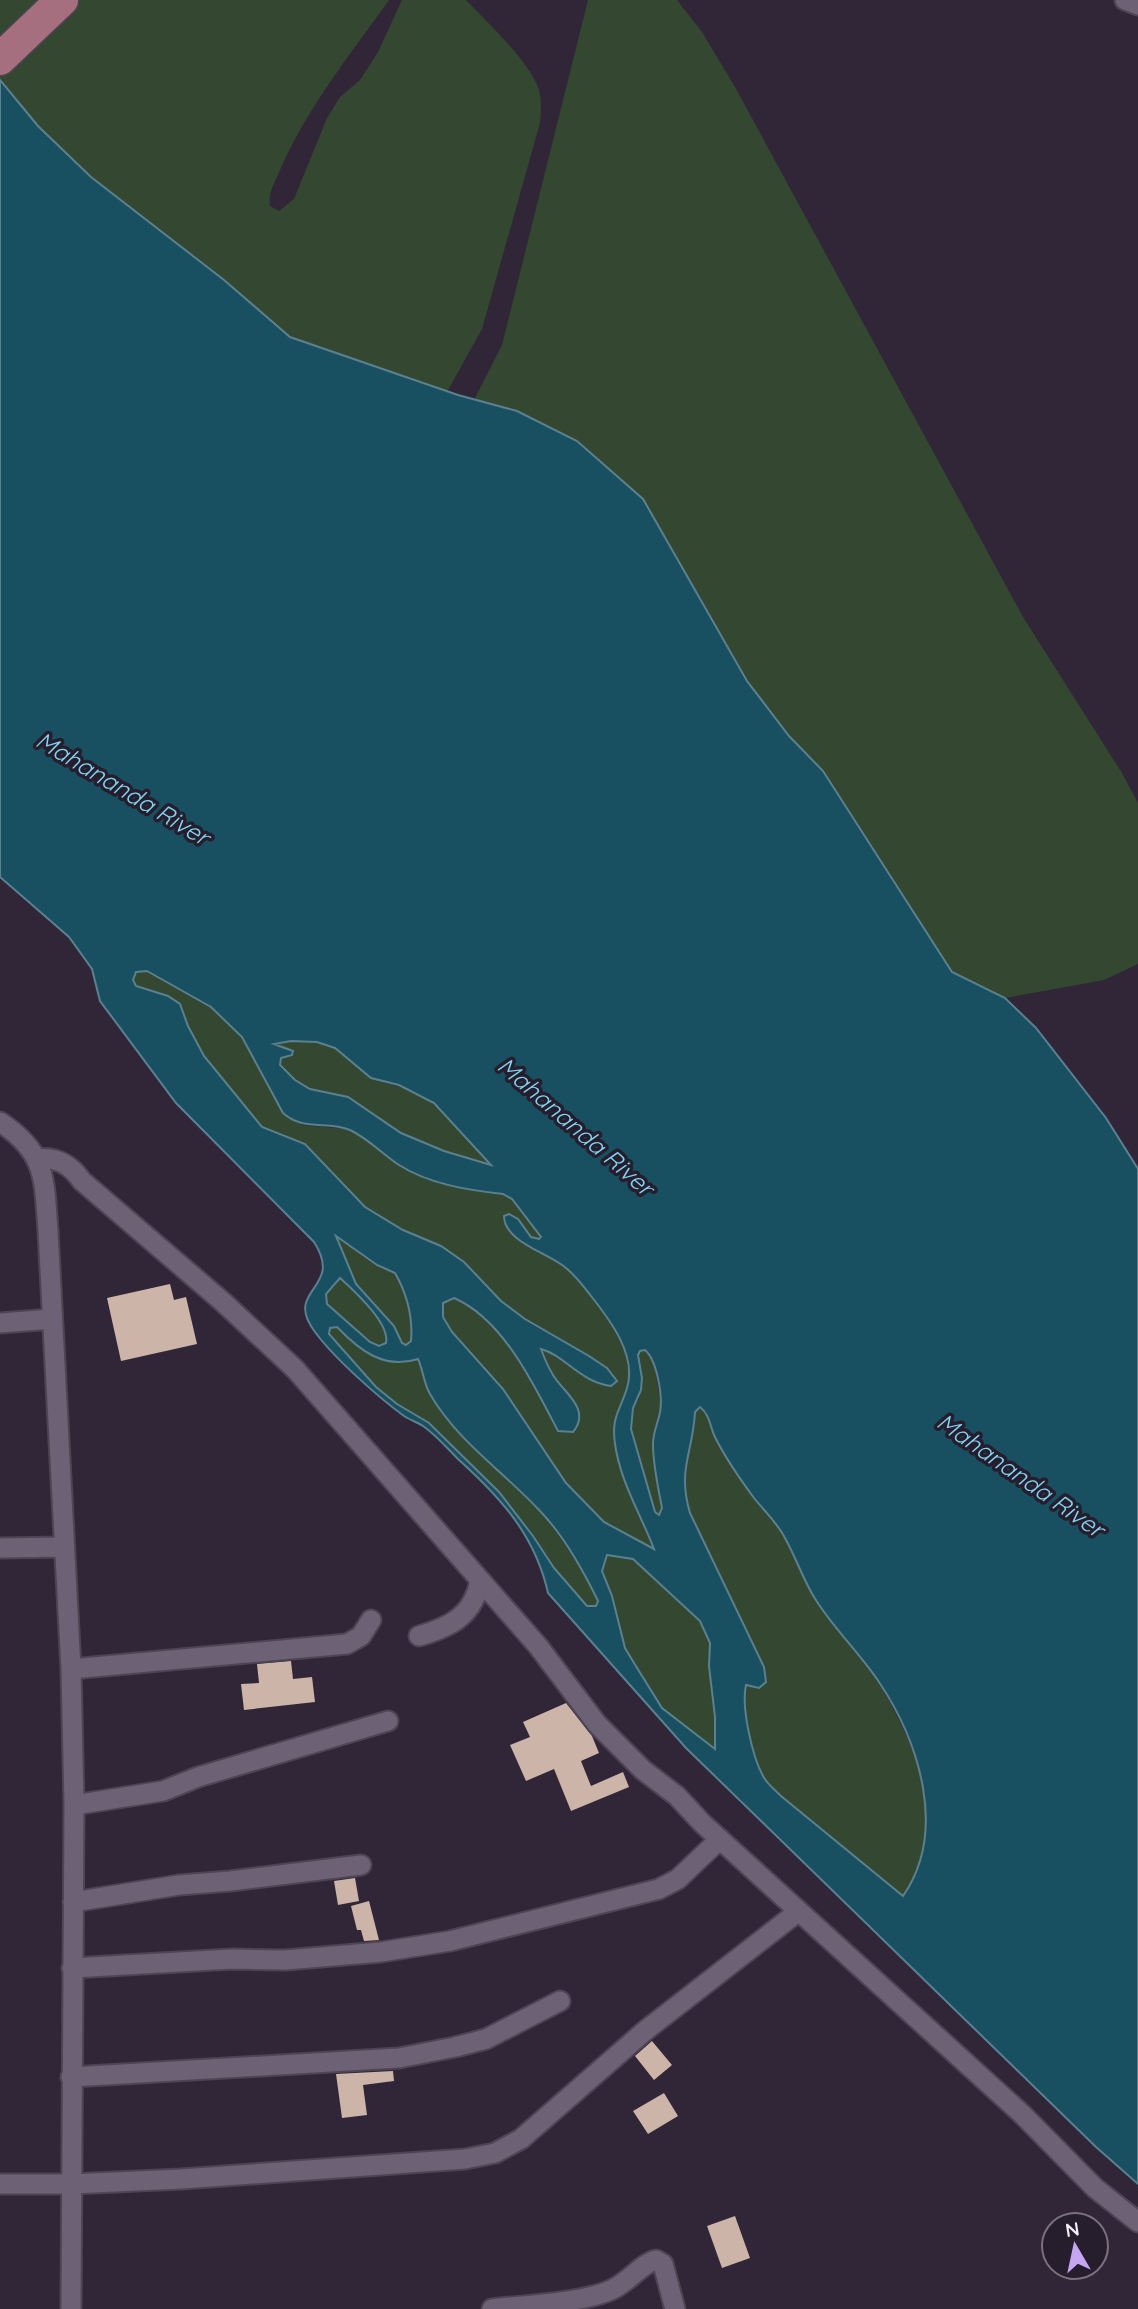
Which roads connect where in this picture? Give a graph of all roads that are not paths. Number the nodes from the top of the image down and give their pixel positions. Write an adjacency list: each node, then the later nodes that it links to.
1 (62, 0): 4 (main road)
2 (1125, 0): 3 (street)
3 (1138, 5)
4 (0, 60)
5 (0, 1122): 6 (street)
6 (37, 1159): 7 (street); 11 (street)
7 (52, 1319): 8 (street); 9 (street)
8 (0, 1323)
9 (64, 1547): 10 (street); 14 (street)
10 (0, 1548)
11 (480, 1580): 13 (street); 17 (street)
12 (371, 1620): 14 (street)
13 (419, 1636)
14 (71, 1669): 16 (street)
15 (388, 1721): 16 (street)
16 (74, 1805): 19 (street)
17 (720, 1839): 20 (street); 21 (street)
18 (361, 1865): 19 (street)
19 (73, 1902): 21 (street)
20 (799, 1910): 24 (street); 26 (street)
21 (72, 1968): 23 (street)
22 (560, 2001): 23 (street)
23 (71, 2077): 24 (street)
24 (71, 2184): 25 (street); 28 (street)
25 (0, 2185)
26 (1138, 2222)
27 (576, 2304): 29 (street); 30 (street)
28 (71, 2309)
29 (492, 2309)
30 (676, 2309)

